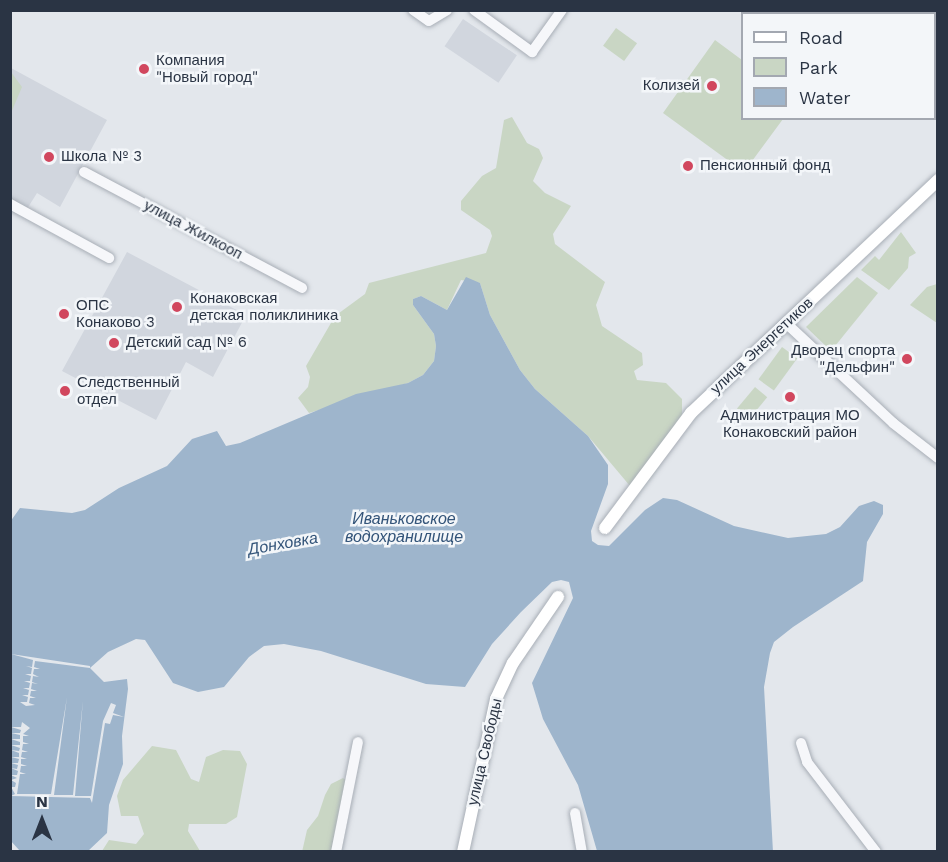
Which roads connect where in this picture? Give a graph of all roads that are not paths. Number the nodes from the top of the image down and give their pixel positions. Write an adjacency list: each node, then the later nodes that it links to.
1 (413, 10): 2 (street)
2 (447, 10)
3 (474, 10): 4 (street)
4 (562, 10)
5 (84, 172): 9 (street, улица Жилкооп)
6 (938, 180): 10 (main road, улица Энергетиков)
7 (10, 204): 8 (street)
8 (109, 258)
9 (302, 288)
10 (787, 324): 11 (street); 12 (main road, улица Энергетиков)
11 (938, 459)
12 (605, 528)
13 (558, 597): 18 (main road, улица Свободы)
14 (358, 742): 17 (street)
15 (801, 743): 20 (street)
16 (575, 813): 19 (street)
17 (336, 852)
18 (463, 852)
19 (582, 852)
20 (876, 852)

